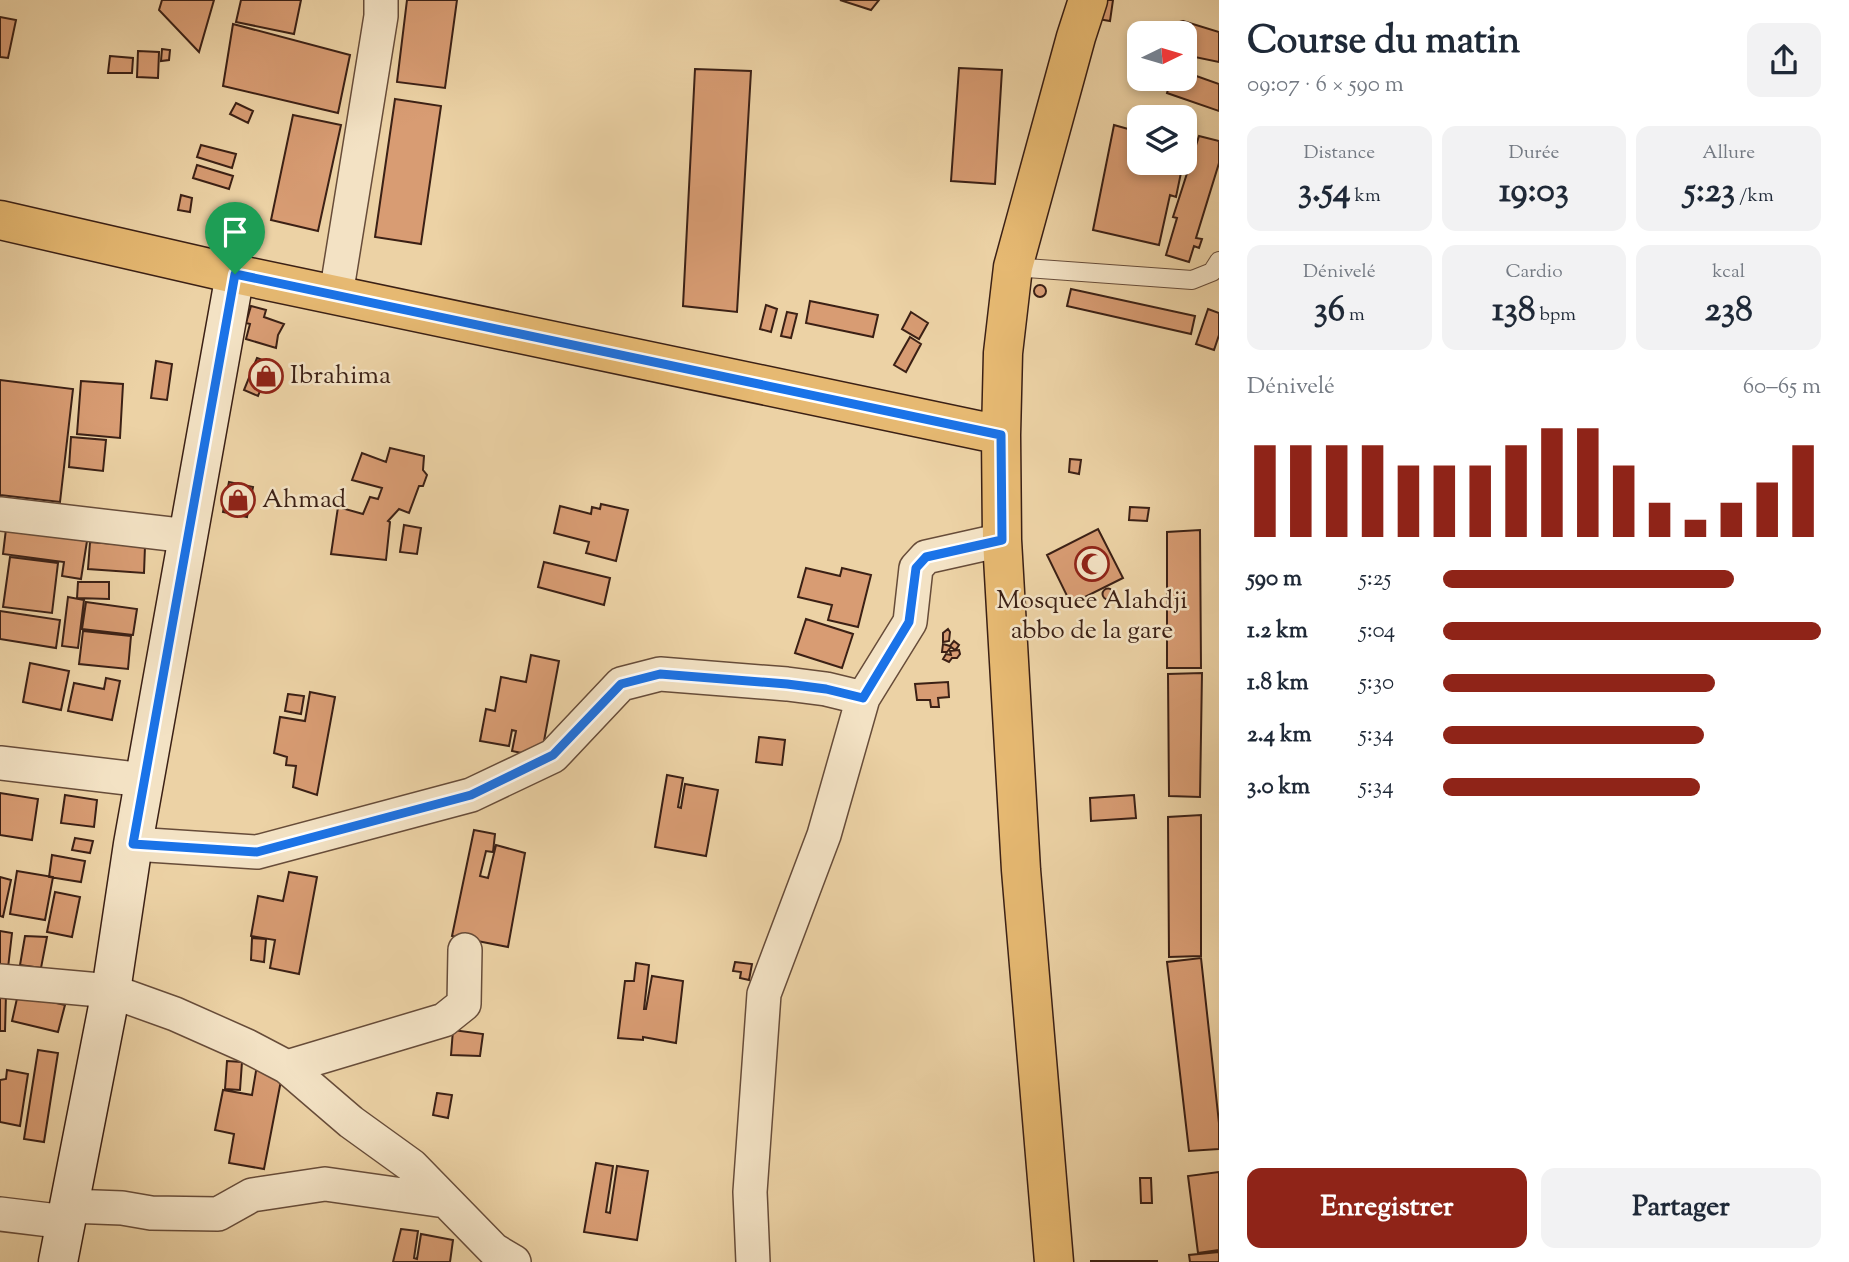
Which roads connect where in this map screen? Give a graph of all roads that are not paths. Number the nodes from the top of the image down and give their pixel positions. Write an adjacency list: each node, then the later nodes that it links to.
1 (381, 0): 7 (street)
2 (1088, 0): 5 (main road)
3 (0, 220): 6 (main road)
4 (1219, 261): 5 (lane)
5 (1013, 267): 8 (main road)
6 (235, 274): 7 (main road); 10 (street)
7 (336, 295): 8 (main road)
8 (1001, 435): 11 (main road)
9 (0, 514): 10 (street)
10 (188, 536): 14 (street)
11 (1002, 540): 12 (street); 26 (main road)
12 (863, 698): 15 (street); 25 (street)
13 (0, 763): 14 (street)
14 (145, 780): 15 (street)
15 (133, 844): 18 (street)
16 (466, 950): 19 (street)
17 (0, 981): 18 (street)
18 (111, 991): 19 (street); 22 (street)
19 (287, 1067): 20 (street)
20 (445, 1201): 22 (street); 23 (street)
21 (0, 1214): 22 (street)
22 (67, 1214): 24 (street)
23 (499, 1258)
24 (58, 1262)
25 (754, 1262)
26 (1054, 1262)

